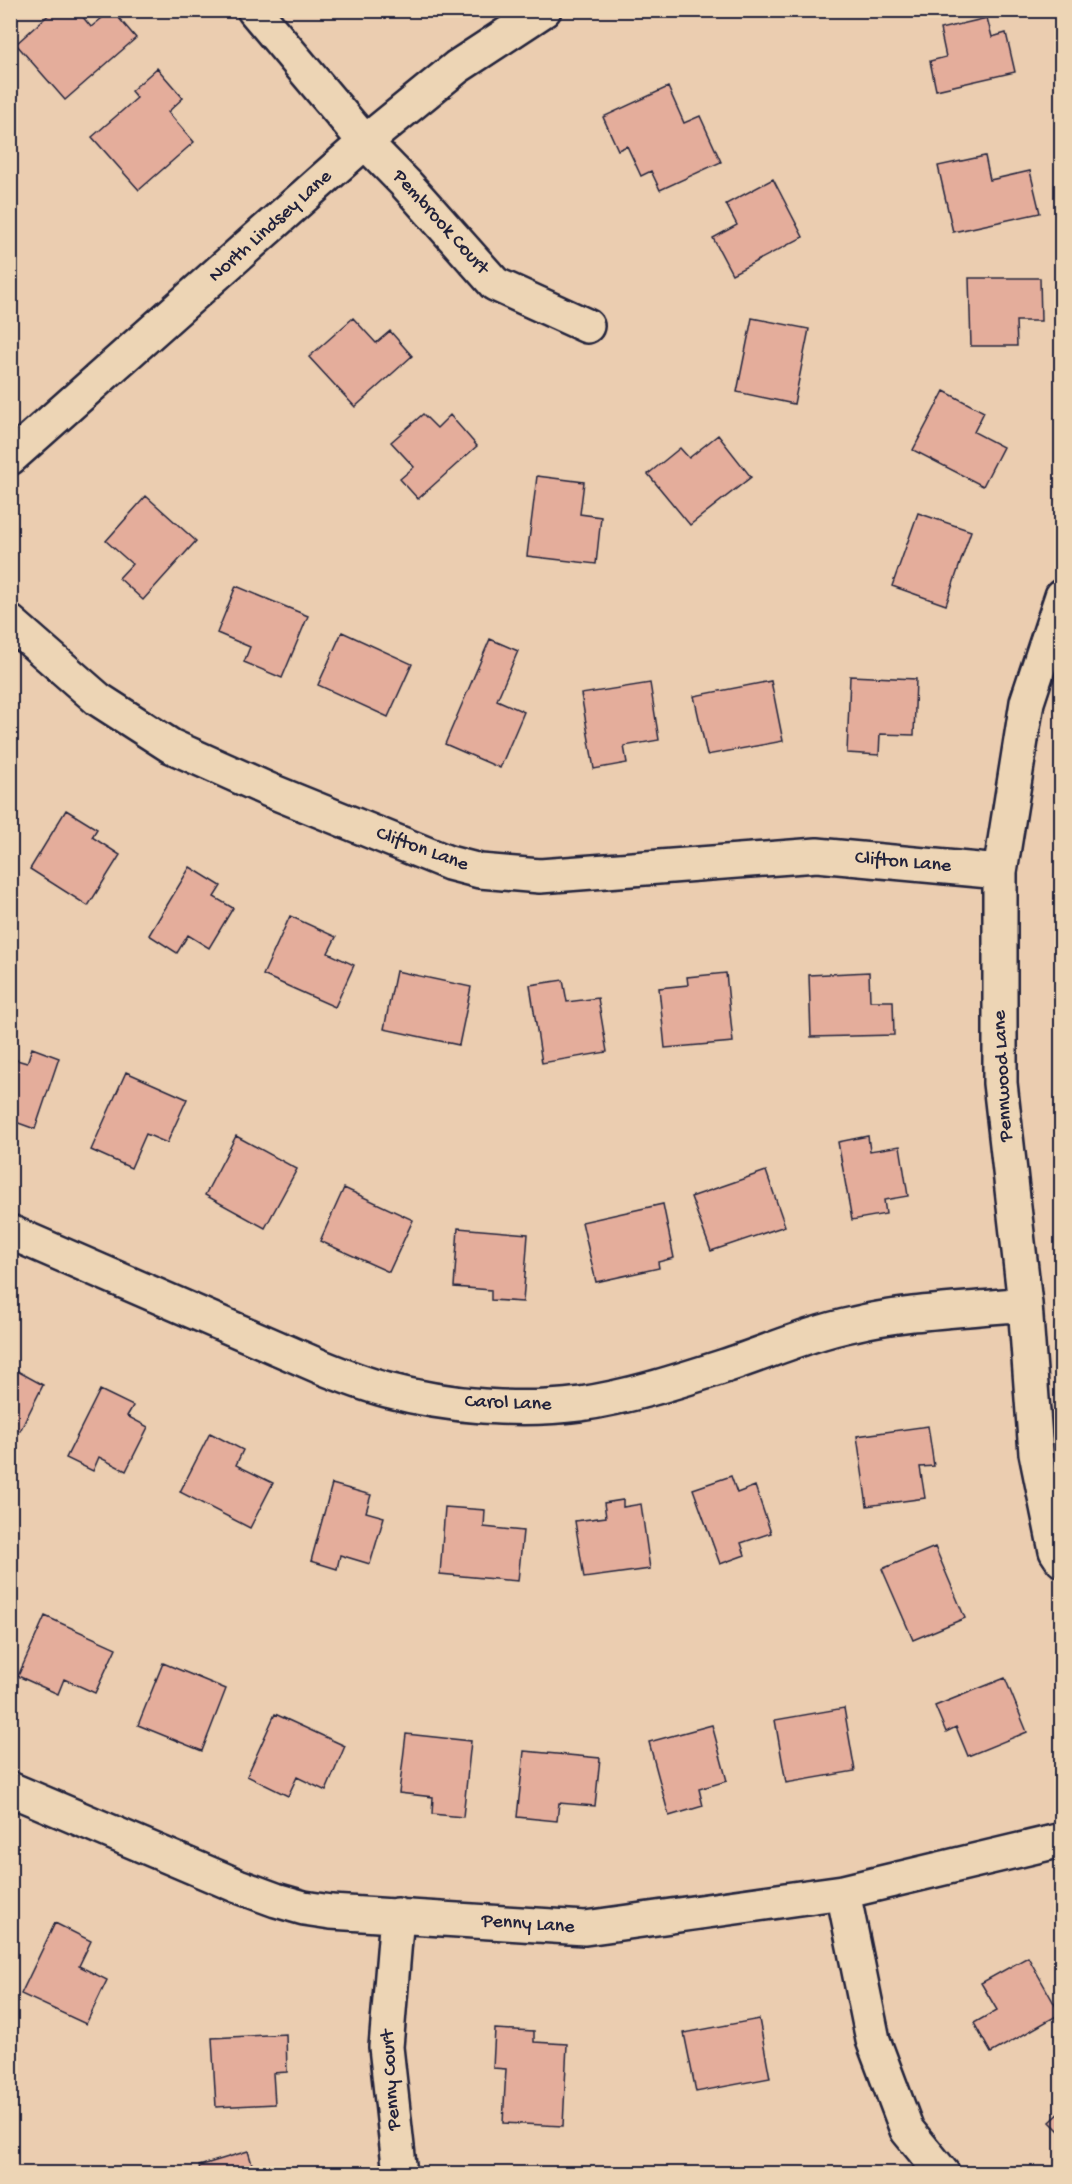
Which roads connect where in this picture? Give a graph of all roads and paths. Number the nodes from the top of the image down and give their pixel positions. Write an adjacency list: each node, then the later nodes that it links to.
1 (254, 10): 3 (street, Pembrook Court)
2 (544, 10): 3 (street, North Lindsey Lane)
3 (365, 142): 4 (street, Pembrook Court); 5 (street, North Lindsey Lane)
4 (587, 326)
5 (10, 458)
6 (1062, 596): 8 (street, Pennwood Lane)
7 (10, 622): 8 (street, Clifton Lane)
8 (1000, 872): 10 (street, Pennwood Lane)
9 (10, 1232): 10 (street, Carol Lane)
10 (1025, 1304): 11 (street, Pennwood Lane)
11 (1062, 1560)
12 (10, 1789): 15 (street, Penny Lane)
13 (1062, 1840): 14 (street, Penny Lane)
14 (843, 1892): 15 (street, Penny Lane); 17 (street)
15 (397, 1915): 16 (street, Penny Court)
16 (400, 2174)
17 (943, 2174)

